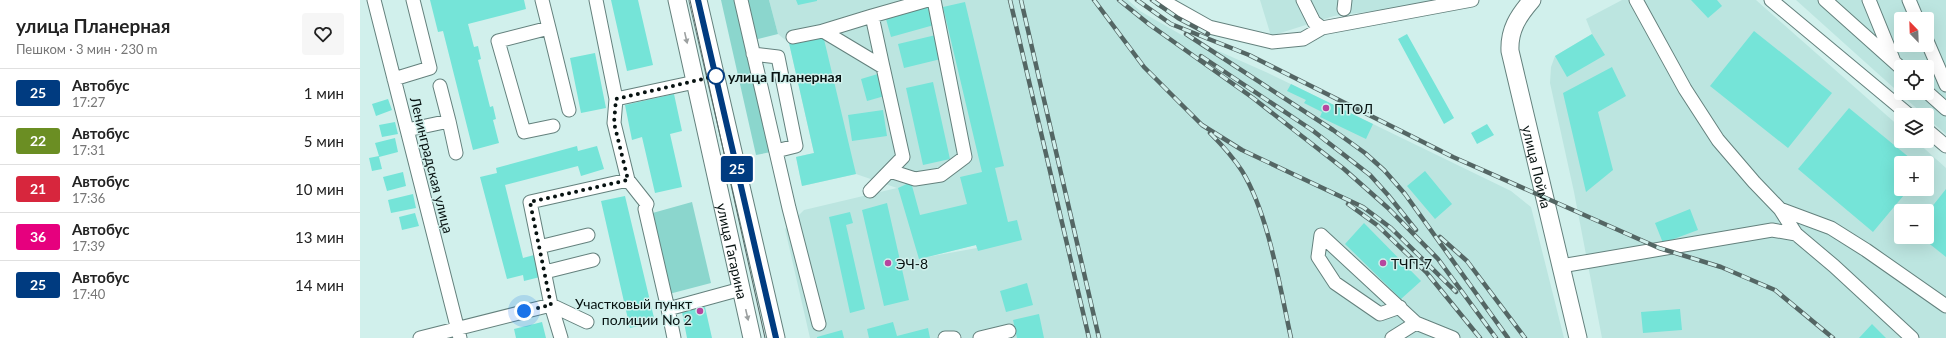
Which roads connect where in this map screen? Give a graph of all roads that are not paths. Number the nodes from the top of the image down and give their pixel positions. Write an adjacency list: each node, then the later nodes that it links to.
1 (374, 0): 30 (street, Ленинградская улица)
2 (413, 0): 30 (street)
3 (542, 0): 21 (street)
4 (596, 0): 35 (street)
5 (677, 0): 31 (main road, улица Гагарина, one-way to 31)
6 (698, 0): 74 (main road, улица Гагарина)
7 (740, 0): 26 (street)
8 (928, 0): 20 (street)
9 (934, 0): 50 (street)
10 (1162, 0): 22 (street)
11 (1303, 0): 22 (street)
12 (1472, 0): 22 (street)
13 (1532, 0): 58 (main road, улица Пойма)
14 (1636, 0): 53 (street)
15 (1771, 0): 36 (street)
16 (1869, 0): 27 (street)
17 (1909, 0): 19 (street)
18 (1829, 2): 28 (street)
19 (1914, 12)
20 (872, 16): 23 (street); 29 (street)
21 (549, 28): 38 (street); 42 (street)
22 (1322, 28)
23 (822, 31): 24 (street); 29 (street)
24 (793, 37)
25 (1932, 52): 32 (street)
26 (753, 54): 39 (street); 40 (street)
27 (1895, 60)
28 (1894, 62)
29 (883, 67): 48 (street)
30 (394, 80): 43 (street, Ленинградская улица)
31 (695, 82): 35 (street); 60 (main road, улица Гагарина)
32 (1946, 85)
33 (440, 86): 41 (street)
34 (1934, 98): 37 (street)
35 (616, 99): 51 (street)
36 (1901, 108)
37 (1946, 109)
38 (569, 110)
39 (768, 118): 40 (street); 46 (street)
40 (790, 119): 46 (street)
41 (449, 121): 43 (street); 47 (street)
42 (553, 126)
43 (407, 130): 69 (street, Ленинградская улица)
44 (1934, 136): 45 (street)
45 (1946, 146)
46 (776, 151): 67 (street)
47 (456, 153)
48 (903, 158): 49 (street); 50 (street)
49 (890, 171): 50 (street); 52 (street)
50 (915, 179)
51 (628, 180): 56 (street); 64 (street)
52 (870, 191)
53 (1780, 210): 54 (street); 62 (street)
54 (1796, 234): 58 (street); 81 (street)
55 (588, 235): 56 (street)
56 (539, 247): 59 (street)
57 (593, 260): 59 (street)
58 (1561, 266): 80 (main road, улица Пойма)
59 (545, 272): 61 (street)
60 (741, 289): 64 (street); 73 (main road, улица Гагарина, one-way to 73)
61 (551, 305): 65 (street); 69 (street); 71 (street)
62 (1946, 306)
63 (1400, 307): 63 (street); 66 (street)
64 (668, 309): 72 (street)
65 (587, 322)
66 (1416, 323): 78 (street); 79 (street)
67 (819, 324)
68 (1009, 331): 77 (street)
69 (458, 333): 70 (street)
70 (420, 338)
71 (561, 338)
72 (674, 338)
73 (752, 338)
74 (776, 338)
75 (945, 338): 76 (street)
76 (954, 338)
77 (980, 338)
78 (1392, 338)
79 (1453, 338)
80 (1578, 338)
81 (1912, 338)

